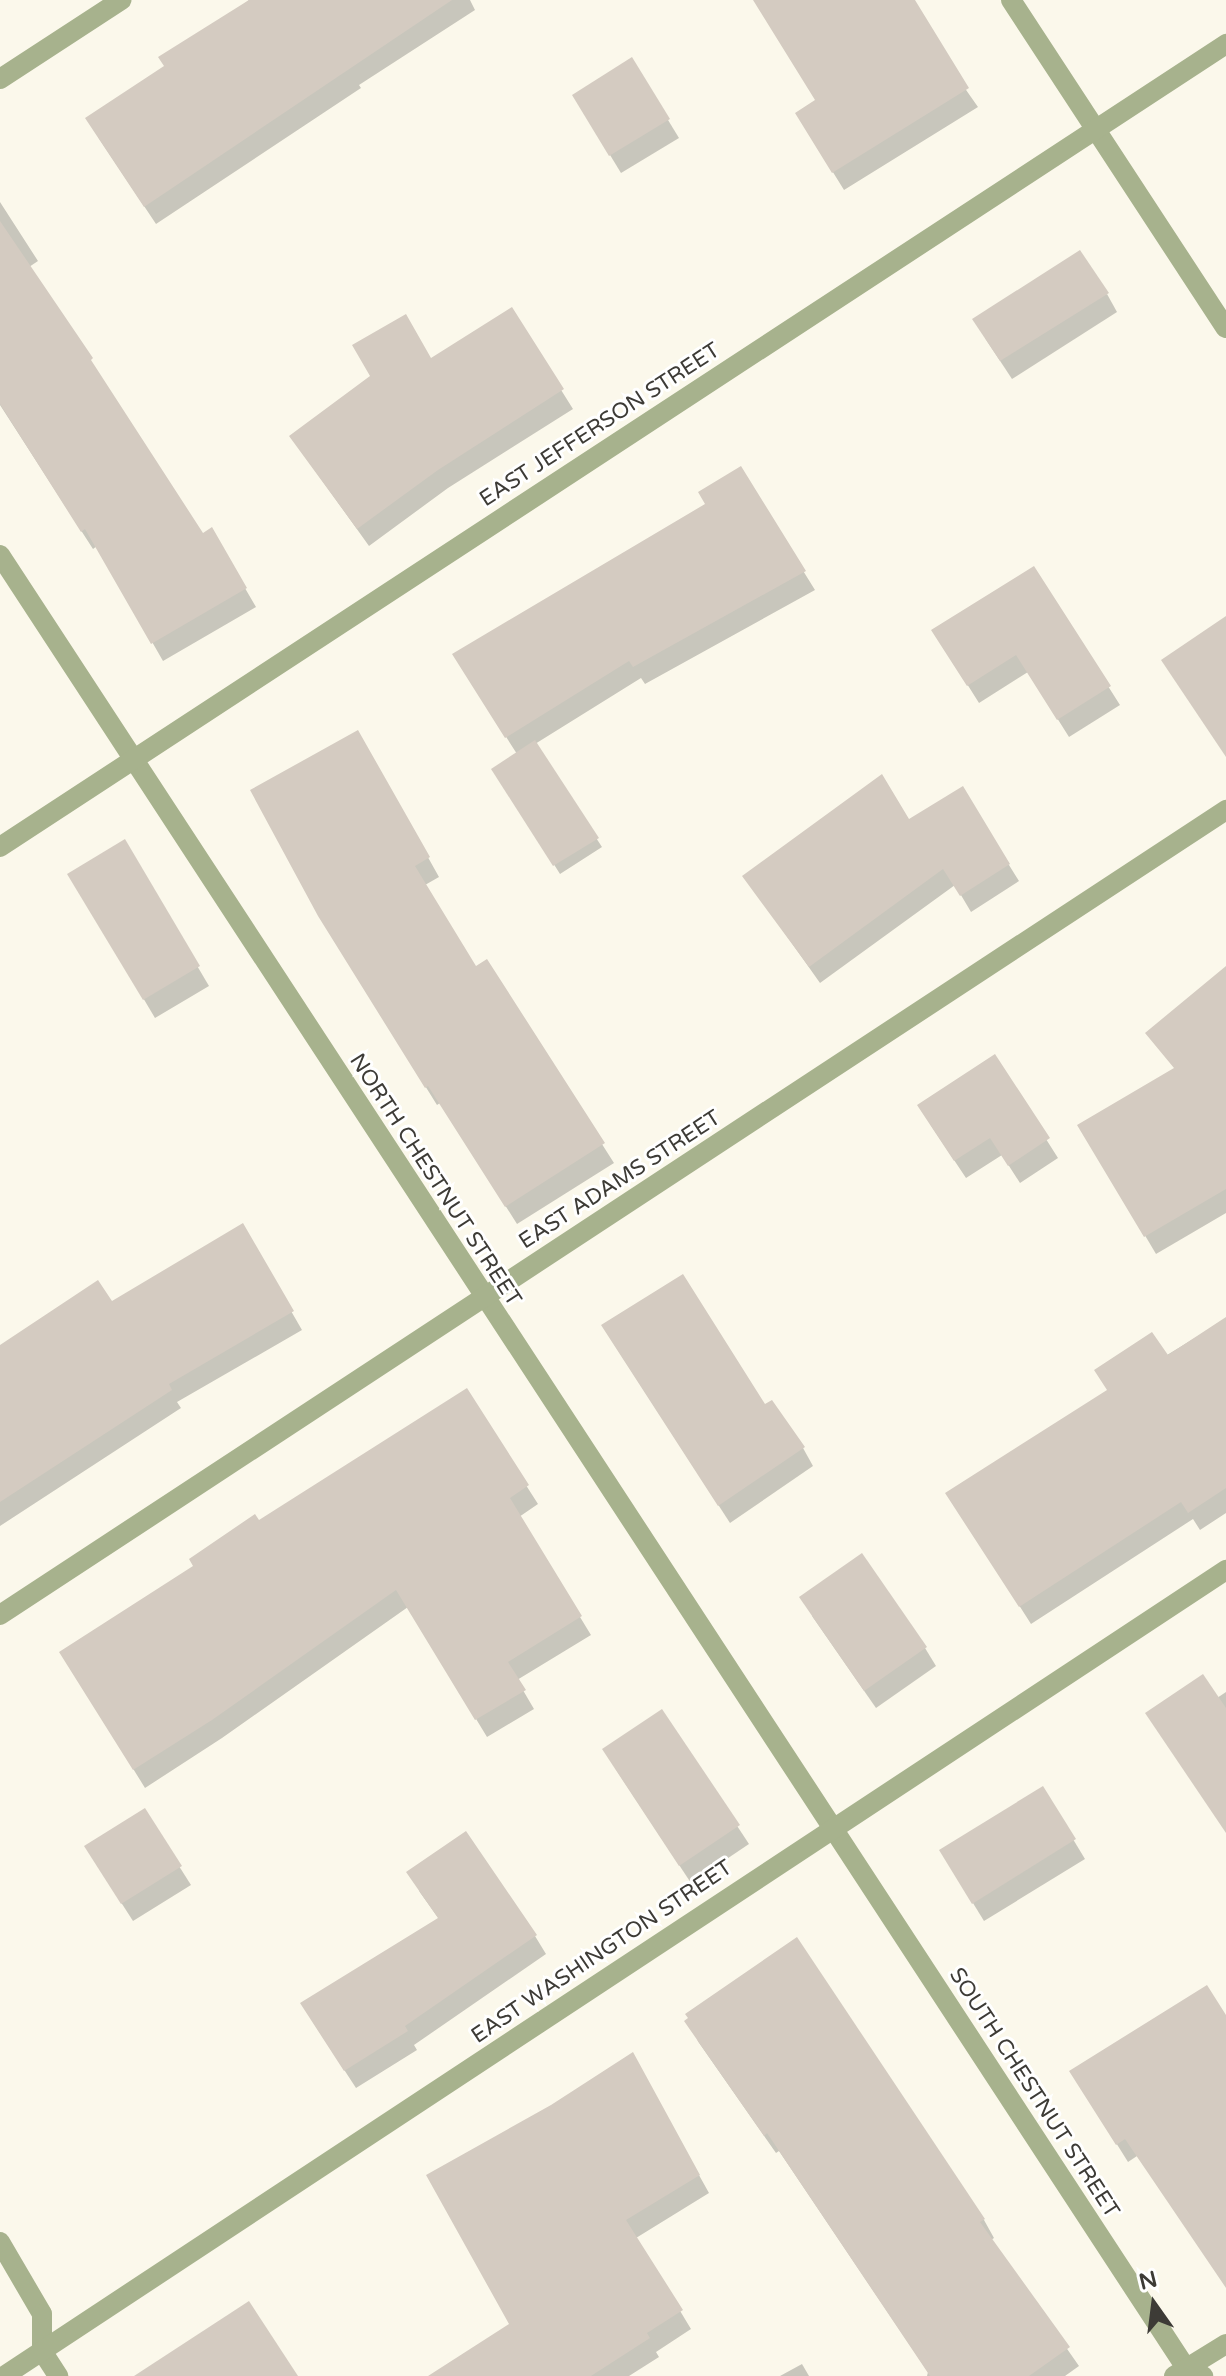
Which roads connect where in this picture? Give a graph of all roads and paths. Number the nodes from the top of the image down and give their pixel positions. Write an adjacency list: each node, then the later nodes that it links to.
1 (121, 0): 4 (street)
2 (1011, 0): 5 (street)
3 (1226, 44): 5 (street, EAST JEFFERSON STREET)
4 (0, 79)
5 (1096, 129): 6 (street); 8 (street, EAST JEFFERSON STREET)
6 (1226, 328)
7 (0, 555): 8 (street, NORTH CHESTNUT STREET)
8 (134, 759): 10 (street, EAST JEFFERSON STREET); 11 (street, NORTH CHESTNUT STREET)
9 (1226, 810): 11 (street, EAST ADAMS STREET)
10 (0, 847)
11 (484, 1299): 13 (street, EAST ADAMS STREET); 14 (street, NORTH CHESTNUT STREET)
12 (1226, 1570): 14 (street, EAST WASHINGTON STREET)
13 (0, 1615)
14 (832, 1828): 17 (street, EAST WASHINGTON STREET); 18 (street, SOUTH CHESTNUT STREET)
15 (0, 2242): 17 (street)
16 (1226, 2344): 18 (street)
17 (42, 2351): 19 (street, EAST WASHINGTON STREET); 20 (street)
18 (1187, 2373)
19 (4, 2376)
20 (58, 2376)

